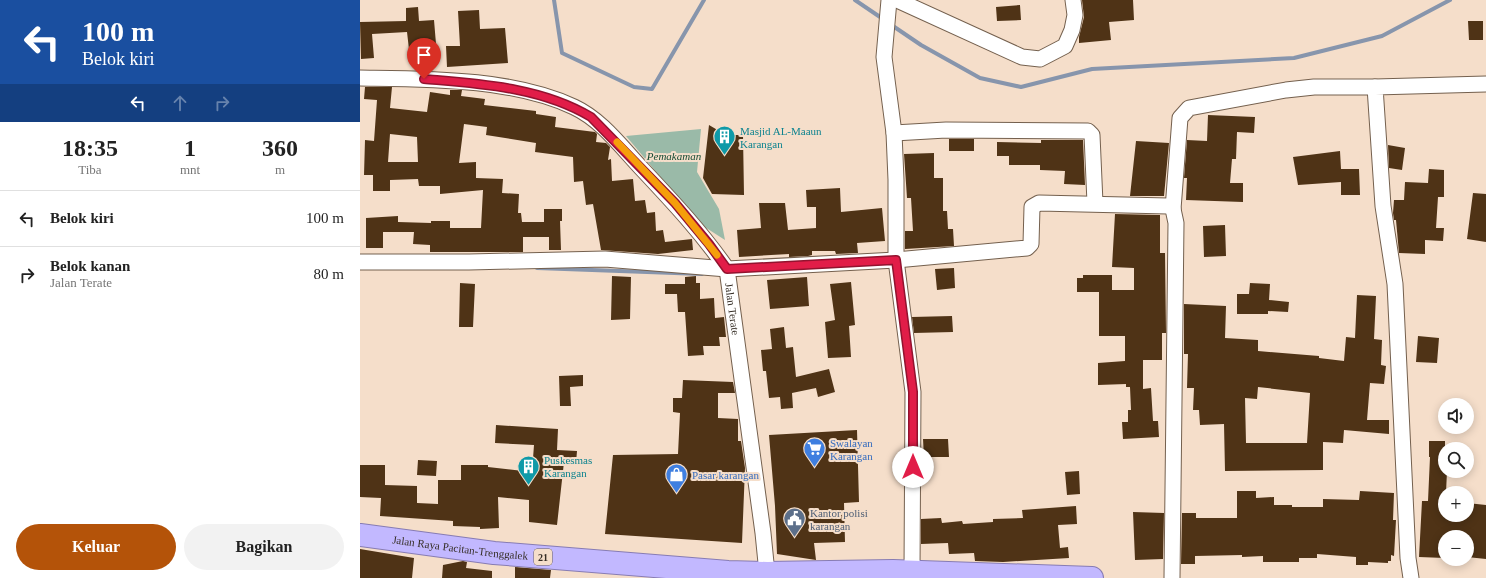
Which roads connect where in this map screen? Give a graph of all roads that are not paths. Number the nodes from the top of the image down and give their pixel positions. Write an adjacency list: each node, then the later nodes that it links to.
1 (1073, 0): 2 (street)
2 (891, 1): 6 (street)
3 (360, 78): 11 (street, Jalan Terate)
4 (1486, 84): 5 (street)
5 (1375, 87): 8 (street); 18 (street)
6 (894, 133): 7 (street); 9 (street)
7 (1094, 203): 8 (street); 9 (street)
8 (1173, 209): 17 (street)
9 (896, 260): 11 (street); 13 (street)
10 (360, 262): 11 (street)
11 (727, 269): 14 (street, Jalan Terate)
12 (360, 535): 14 (highway, Jalan Raya Pacitan-Trenggalek / 21)
13 (912, 572): 14 (highway); 15 (highway)
14 (767, 576)
15 (1030, 578): 16 (highway)
16 (1092, 578)
17 (1172, 578)
18 (1411, 578)

